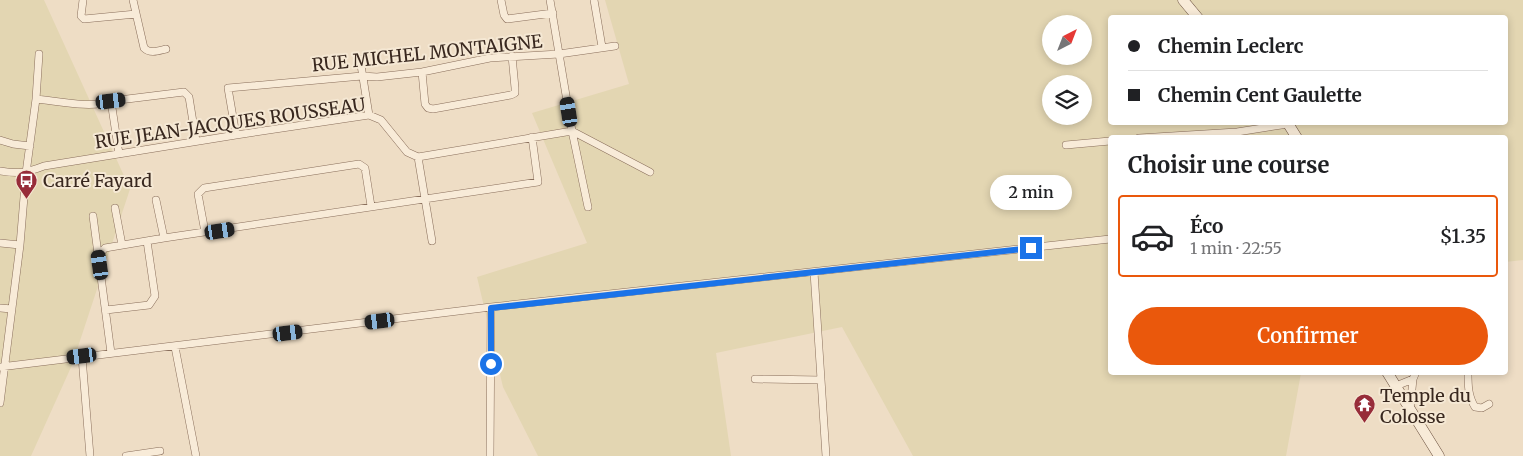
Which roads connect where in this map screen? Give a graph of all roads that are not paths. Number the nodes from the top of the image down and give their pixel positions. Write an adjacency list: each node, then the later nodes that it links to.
1 (83, 0): 8 (street)
2 (133, 0): 8 (street)
3 (501, 0): 7 (street)
4 (550, 0): 7 (street)
5 (594, 0): 11 (street)
6 (1183, 0): 9 (main road)
7 (552, 13): 14 (street)
8 (136, 14): 12 (street)
9 (1196, 15)
10 (616, 46): 11 (street, RUE MICHEL MONTAIGNE)
11 (602, 48): 14 (street, RUE MICHEL MONTAIGNE)
12 (166, 50)
13 (39, 54): 19 (street)
14 (559, 54): 15 (street, RUE MICHEL MONTAIGNE); 23 (street)
15 (512, 56): 17 (street, RUE MICHEL MONTAIGNE); 17 (street)
16 (360, 59): 18 (street)
17 (422, 72): 18 (street, RUE MICHEL MONTAIGNE)
18 (362, 76): 21 (street); 24 (street, RUE MICHEL MONTAIGNE)
19 (36, 99): 20 (street); 31 (street)
20 (111, 101): 28 (street); 32 (street)
21 (369, 115): 24 (street, RUE JEAN-JACQUES ROUSSEAU); 33 (street, RUE JEAN-JACQUES ROUSSEAU)
22 (1277, 125): 25 (street)
23 (572, 131): 26 (street); 35 (street); 40 (street)
24 (236, 135): 28 (street, RUE JEAN-JACQUES ROUSSEAU)
25 (1188, 135)
26 (532, 137): 33 (street); 38 (street)
27 (0, 140): 31 (street)
28 (196, 141): 32 (street, RUE JEAN-JACQUES ROUSSEAU)
29 (1108, 141): 30 (street)
30 (1066, 145)
31 (30, 146): 36 (street)
32 (118, 154): 36 (street, RUE JEAN-JACQUES ROUSSEAU)
33 (418, 156): 38 (street)
34 (0, 171): 36 (street)
35 (650, 172)
36 (26, 173): 49 (street)
37 (156, 200): 44 (street)
38 (425, 200): 39 (street); 47 (street)
39 (370, 206): 43 (street); 43 (street)
40 (588, 207)
41 (115, 208): 50 (street)
42 (93, 216): 51 (street)
43 (205, 232): 44 (street)
44 (164, 238): 46 (street)
45 (1108, 239): 52 (street)
46 (147, 241): 50 (street); 56 (street)
47 (432, 241)
48 (0, 243): 49 (street)
49 (20, 246): 55 (street)
50 (122, 246): 51 (street)
51 (99, 255): 56 (street)
52 (814, 272): 54 (street); 65 (street)
53 (0, 308): 55 (street)
54 (491, 308): 57 (street); 74 (street)
55 (12, 309): 60 (street)
56 (106, 310): 58 (street)
57 (175, 346): 58 (street); 73 (street)
58 (111, 353): 59 (street)
59 (82, 356): 60 (street); 71 (street)
60 (3, 366): 67 (street)
61 (1389, 375): 66 (main road)
62 (1468, 375): 68 (street)
63 (1414, 376): 66 (street); 69 (street)
64 (755, 380): 65 (street)
65 (821, 380): 75 (street)
66 (1396, 386): 69 (main road)
67 (0, 403)
68 (1489, 404)
69 (1410, 410): 76 (main road)
70 (160, 451): 72 (street)
71 (90, 456)
72 (126, 456)
73 (196, 456)
74 (490, 456)
75 (826, 456)
76 (1440, 456)

